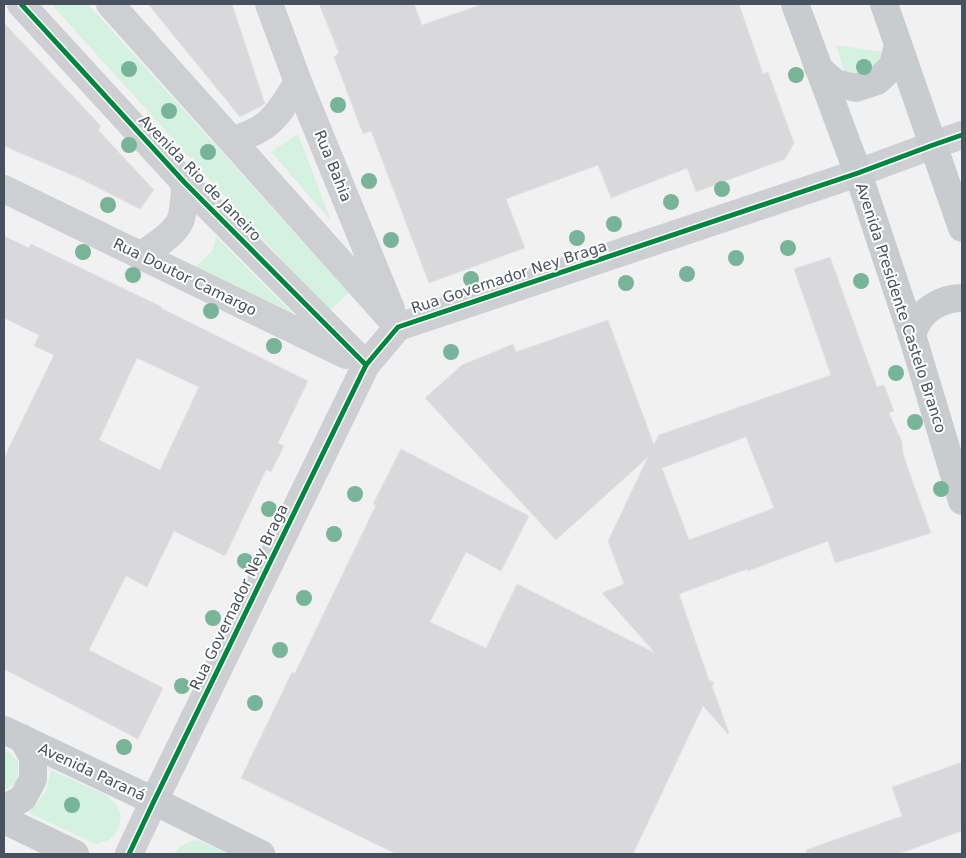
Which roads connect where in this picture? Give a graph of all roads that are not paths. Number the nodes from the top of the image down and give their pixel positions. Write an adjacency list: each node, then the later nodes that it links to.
1 (21, 4): 13 (street, Avenida Rio de Janeiro)
2 (110, 4): 10 (street)
3 (269, 4): 8 (street, Rua Bahia)
4 (795, 4): 7 (main road, Avenida Presidente Castelo Branco)
5 (884, 4): 6 (main road)
6 (898, 45): 7 (main road); 11 (main road)
7 (818, 68): 12 (main road, Avenida Presidente Castelo Branco)
8 (298, 82): 10 (street); 18 (street, Rua Bahia)
9 (962, 135): 11 (street, Rua Governador Ney Braga)
10 (233, 141): 18 (street)
11 (933, 144): 12 (street, Rua Governador Ney Braga); 15 (main road)
12 (858, 173): 18 (street, Rua Governador Ney Braga); 19 (main road, Avenida Presidente Castelo Branco)
13 (185, 182): 16 (street); 20 (street, Avenida Rio de Janeiro)
14 (4, 190): 16 (street, Rua Doutor Camargo)
15 (962, 228)
16 (142, 256): 20 (street, Rua Doutor Camargo)
17 (962, 298): 19 (main road)
18 (398, 327): 20 (street, Rua Governador Ney Braga)
19 (912, 335): 21 (main road, Avenida Presidente Castelo Branco)
20 (366, 365): 23 (street, Rua Governador Ney Braga)
21 (962, 501)
22 (13, 734): 23 (main road, Avenida Paraná); 24 (main road)
23 (154, 801): 27 (street, Rua Governador Ney Braga); 28 (main road, Avenida Paraná)
24 (4, 809)
25 (4, 820): 26 (main road)
26 (75, 854)
27 (129, 854)
28 (261, 854)

